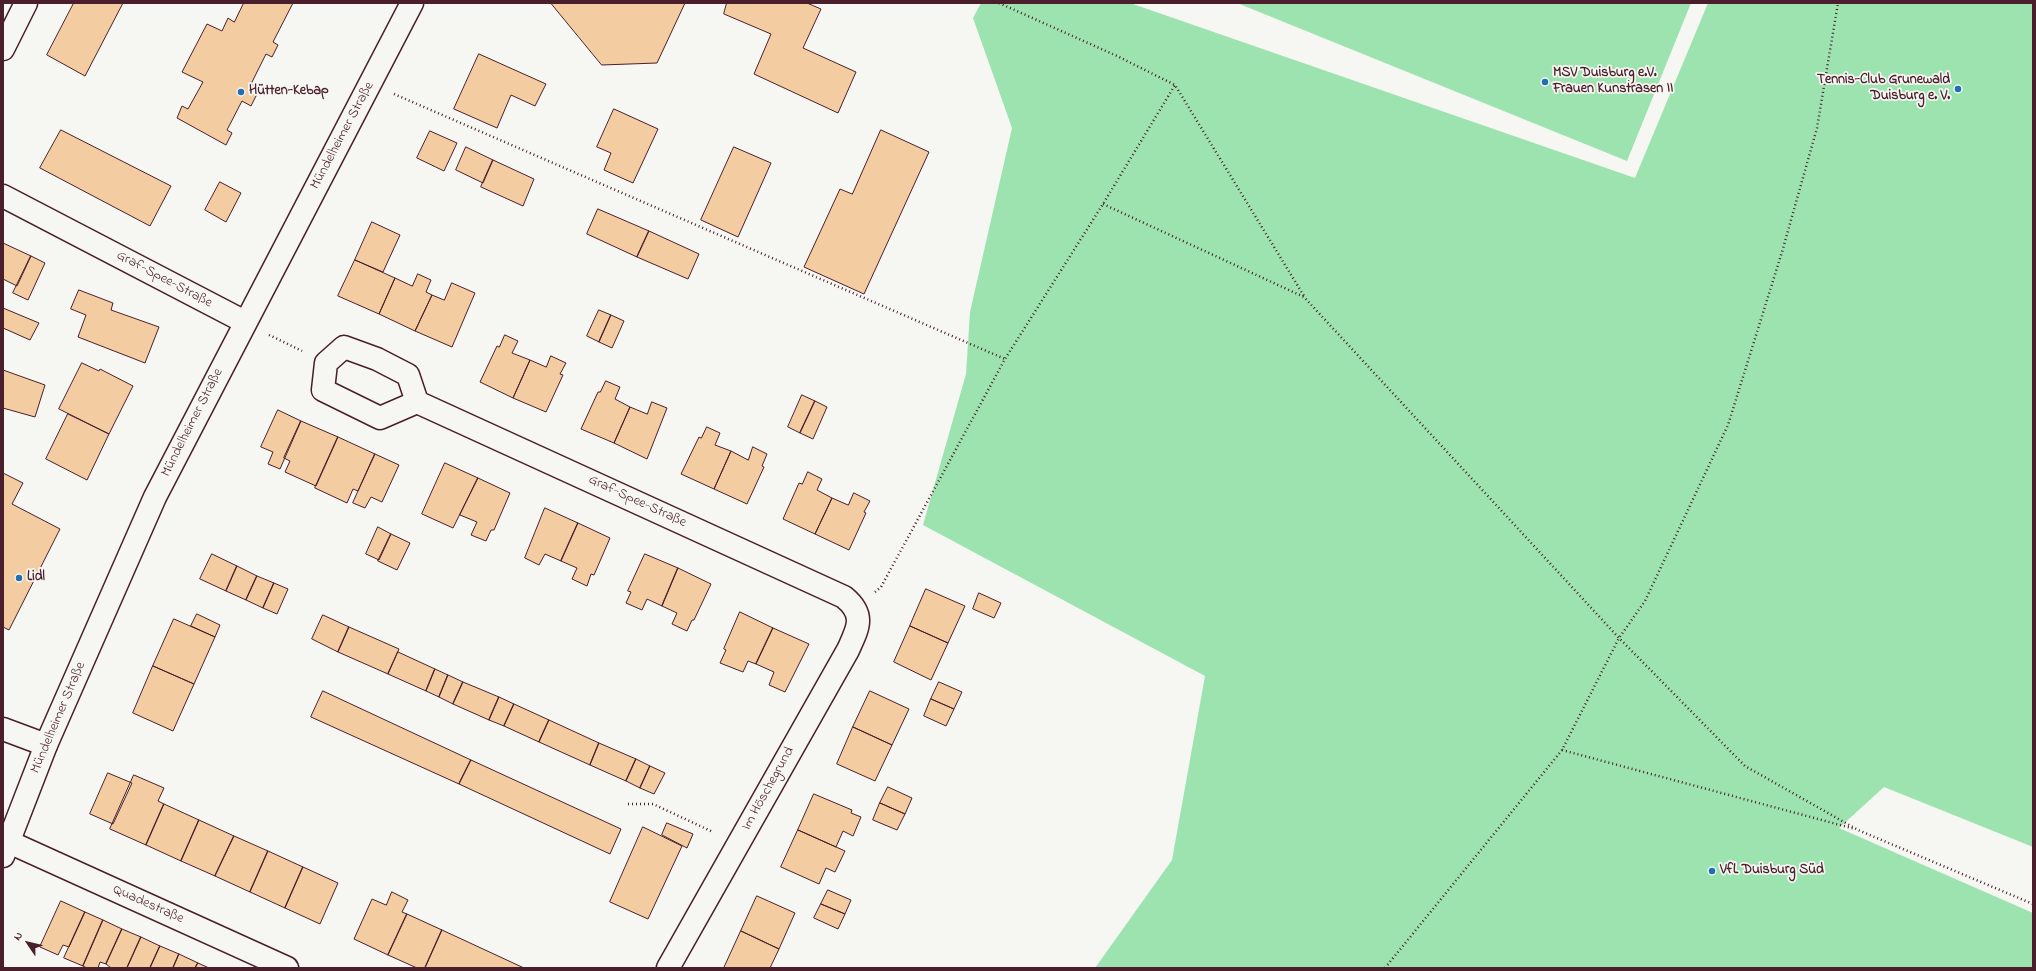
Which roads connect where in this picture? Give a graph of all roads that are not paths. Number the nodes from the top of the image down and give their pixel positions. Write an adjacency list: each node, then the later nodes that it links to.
1 (26, 3): 3 (street)
2 (412, 3): 5 (street, Mündelheimer Straße)
3 (3, 49)
4 (3, 196): 5 (street, Graf-Spee-Straße)
5 (245, 322): 9 (street, Mündelheimer Straße)
6 (417, 402): 6 (street); 7 (street, Graf-Spee-Straße)
7 (855, 606): 12 (street, Im Höschegrund)
8 (3, 729): 9 (street)
9 (46, 745): 10 (street, Mündelheimer Straße)
10 (6, 849): 11 (street, Quadestraße)
11 (287, 968)
12 (668, 968)

